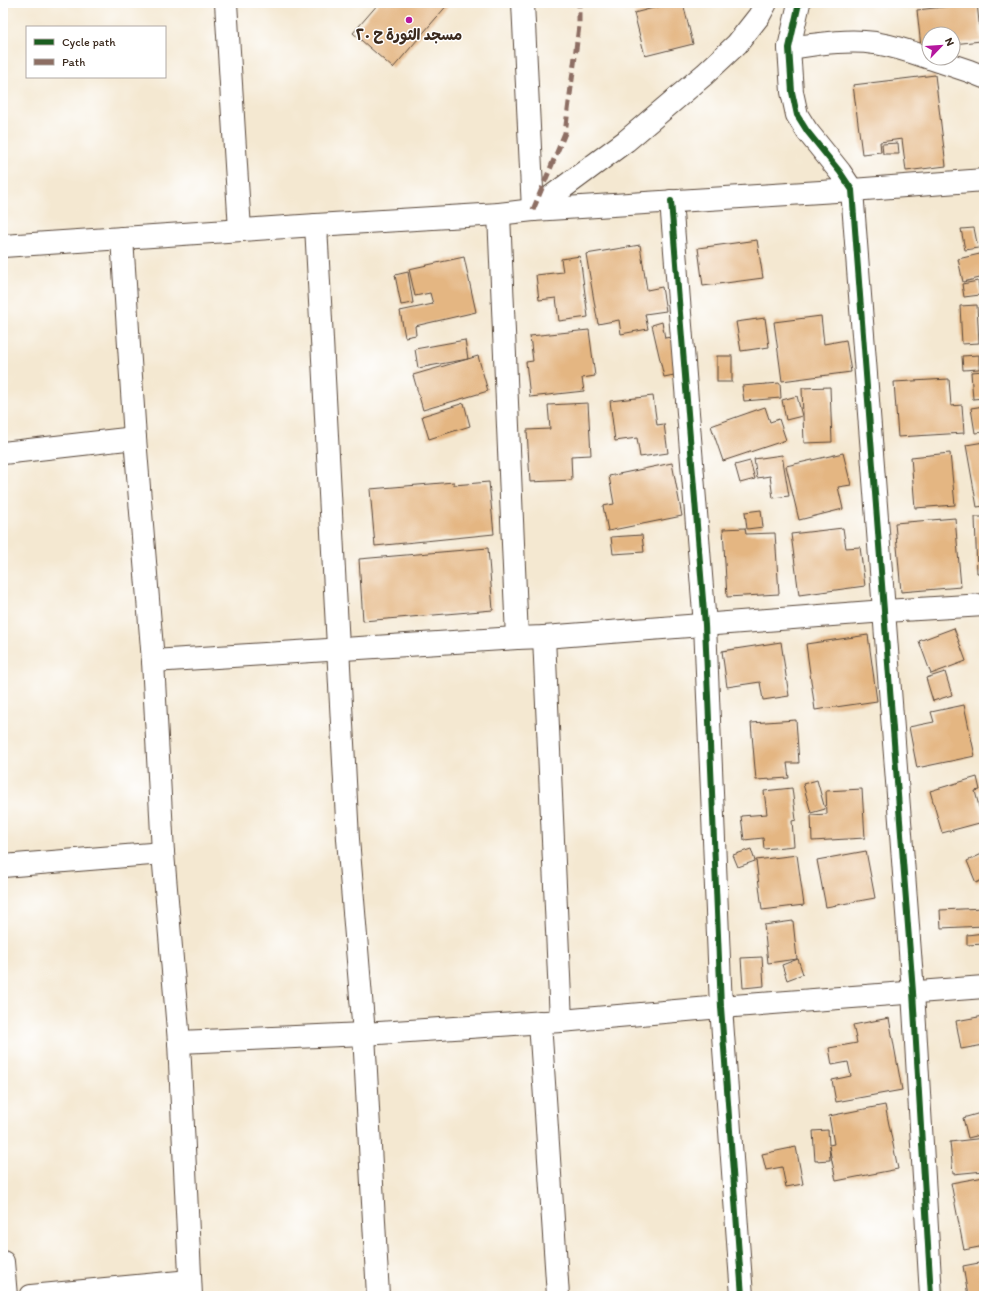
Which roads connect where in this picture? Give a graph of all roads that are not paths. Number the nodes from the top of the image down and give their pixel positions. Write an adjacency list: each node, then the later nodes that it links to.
1 (226, 3): 15 (street)
2 (522, 3): 12 (street)
3 (766, 3): 12 (street)
4 (799, 3): 5 (street)
5 (789, 48): 6 (street); 10 (street)
6 (921, 55)
7 (955, 66): 8 (street)
8 (984, 77)
9 (984, 180): 10 (street)
10 (852, 190): 11 (street); 21 (street)
11 (671, 201): 12 (street); 22 (street)
12 (532, 210): 13 (street)
13 (499, 214): 14 (street); 24 (street)
14 (316, 225): 15 (street); 25 (street)
15 (240, 230): 16 (street)
16 (122, 238): 17 (street); 18 (street)
17 (3, 246)
18 (135, 438): 19 (street); 26 (street)
19 (3, 453)
20 (984, 605): 21 (street)
21 (885, 611): 22 (street); 30 (street)
22 (705, 625): 23 (street); 31 (street)
23 (544, 637): 24 (street); 32 (street)
24 (517, 638): 25 (street)
25 (338, 649): 26 (street); 33 (street)
26 (153, 661): 27 (street)
27 (163, 853): 28 (street); 34 (street)
28 (3, 866)
29 (984, 987): 30 (street)
30 (913, 992): 31 (street); 42 (street)
31 (721, 1006): 32 (street); 41 (street)
32 (551, 1021): 33 (street); 40 (street)
33 (364, 1034): 34 (street); 39 (street)
34 (179, 1042): 36 (street)
35 (3, 1262): 37 (street)
36 (191, 1289): 38 (street)
37 (6, 1296)
38 (31, 1296)
39 (378, 1296)
40 (558, 1296)
41 (742, 1296)
42 (931, 1296)

